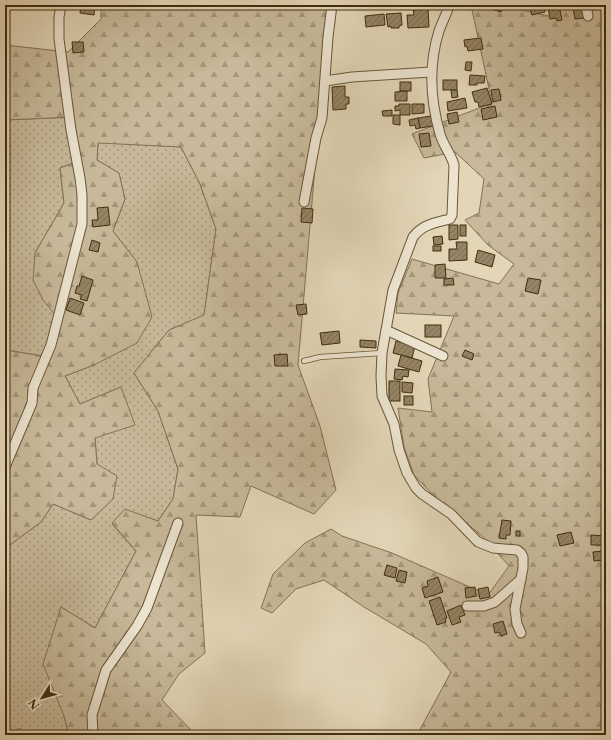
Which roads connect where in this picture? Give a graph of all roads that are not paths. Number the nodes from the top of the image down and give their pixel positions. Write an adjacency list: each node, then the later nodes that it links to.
1 (61, 5): 13 (street)
2 (332, 5): 7 (street)
3 (449, 5): 6 (street)
4 (586, 5): 5 (street)
5 (588, 16)
6 (431, 72): 7 (street); 9 (street)
7 (325, 81): 8 (street)
8 (304, 202)
9 (386, 330): 10 (street); 11 (street)
10 (382, 353): 12 (lane); 15 (street)
11 (443, 356)
12 (304, 362)
13 (5, 467)
14 (178, 524): 18 (street)
15 (522, 578): 16 (street); 17 (street)
16 (467, 606)
17 (521, 633)
18 (93, 735)

